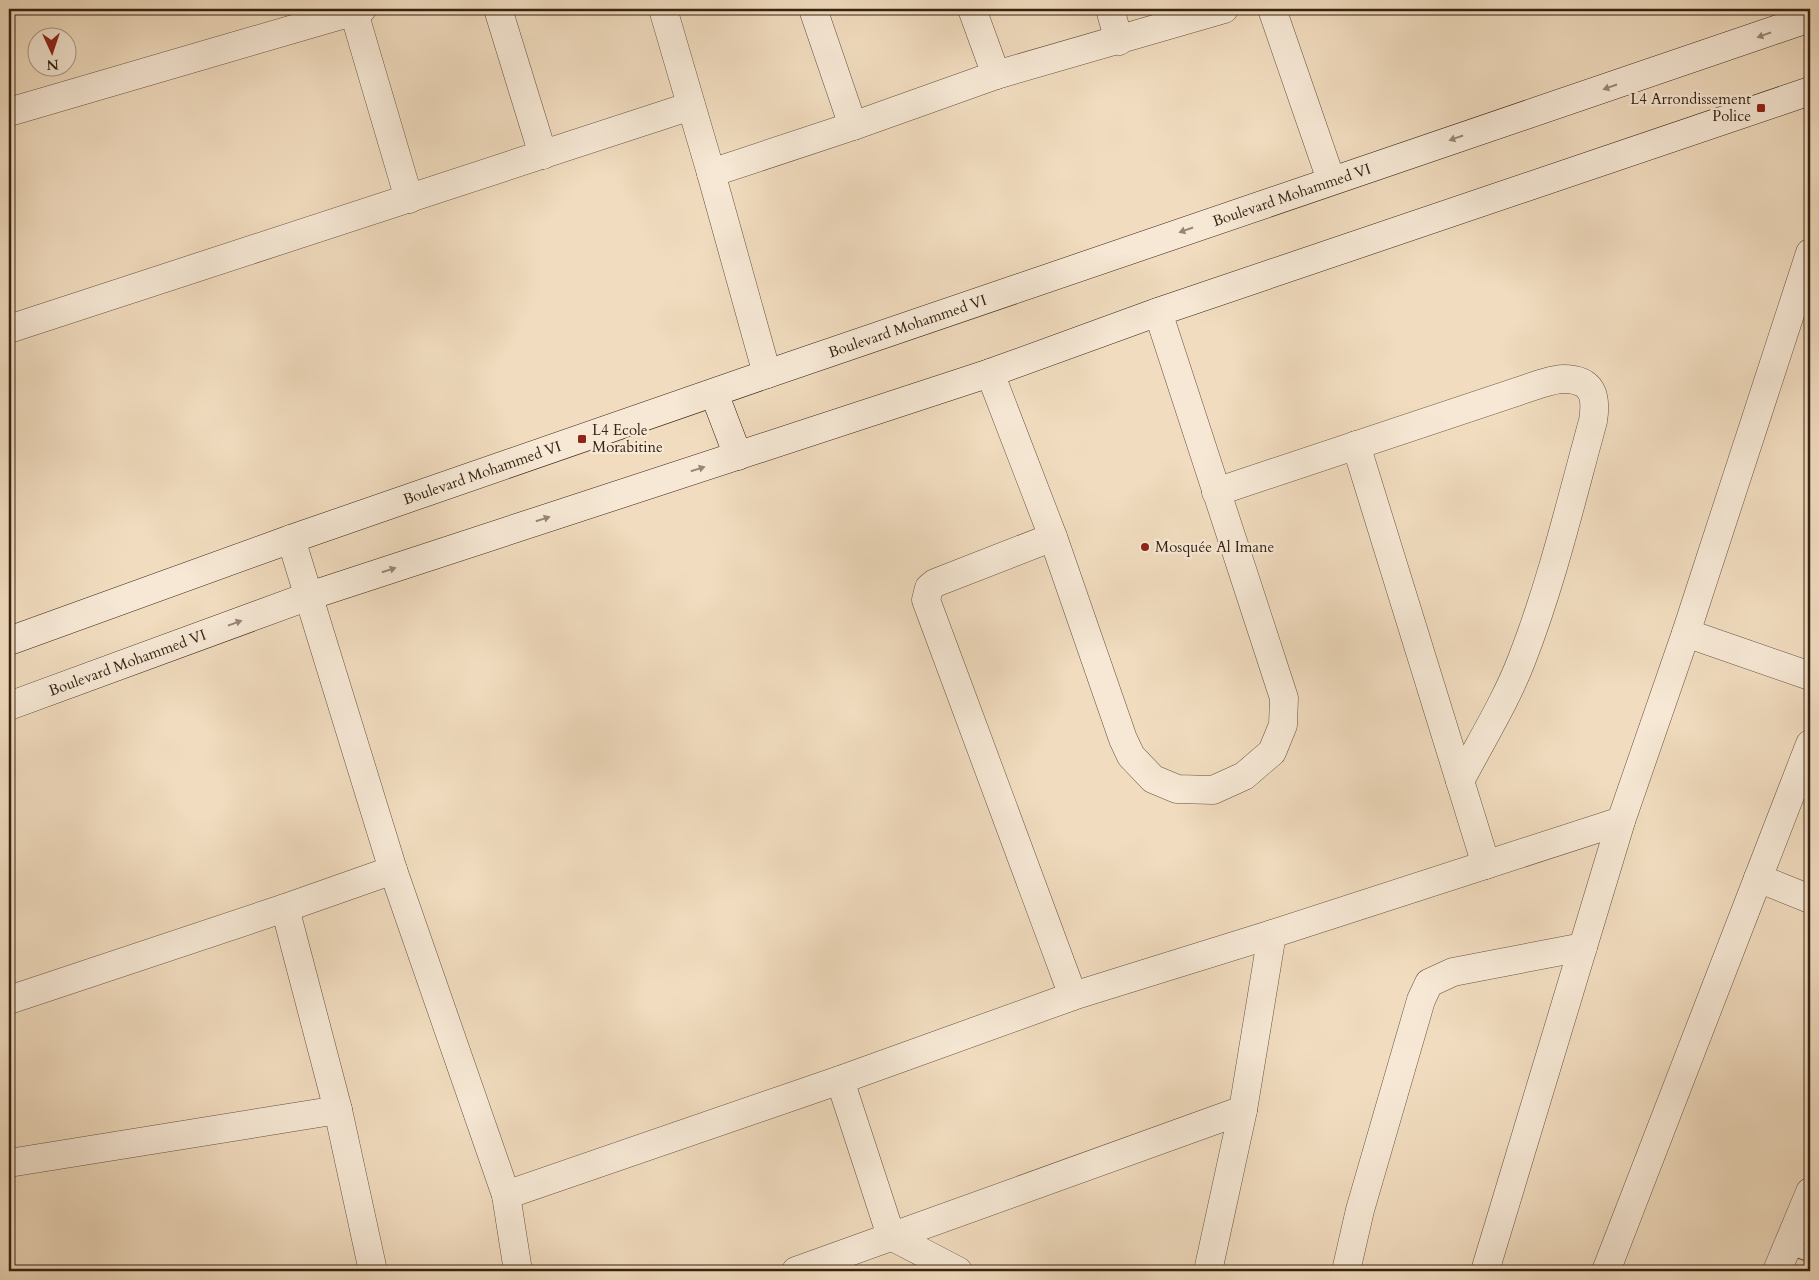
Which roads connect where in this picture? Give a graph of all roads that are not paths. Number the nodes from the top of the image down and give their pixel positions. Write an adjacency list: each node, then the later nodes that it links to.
1 (498, 9): 16 (street)
2 (663, 9): 13 (street)
3 (813, 9): 15 (street)
4 (972, 9): 11 (street)
5 (1110, 9): 10 (street)
6 (1224, 9): 10 (street)
7 (1272, 9): 18 (street)
8 (356, 10): 14 (street); 19 (street)
9 (1810, 18): 18 (street, Boulevard Mohammed VI, one-way to 18)
10 (1119, 40): 11 (street)
11 (996, 76): 15 (street)
12 (1810, 91): 21 (street, Boulevard Mohammed VI)
13 (691, 106): 16 (street); 17 (street)
14 (9, 112)
15 (853, 126): 17 (street)
16 (543, 155): 19 (street)
17 (710, 173): 24 (street)
18 (1331, 180): 24 (street, Boulevard Mohammed VI, one-way to 24)
19 (409, 199): 22 (street)
20 (1810, 253): 32 (street)
21 (1158, 312): 23 (street, Boulevard Mohammed VI); 28 (street)
22 (9, 328)
23 (990, 372): 27 (street, Boulevard Mohammed VI); 29 (street)
24 (767, 374): 25 (street, Boulevard Mohammed VI)
25 (714, 393): 27 (street); 30 (street, Boulevard Mohammed VI)
26 (1356, 445): 28 (street); 37 (street); 37 (street)
27 (738, 456): 31 (street, Boulevard Mohammed VI, one-way to 27)
28 (1216, 492): 29 (street)
29 (1053, 537): 46 (street)
30 (291, 539): 31 (street); 33 (street, Boulevard Mohammed VI)
31 (309, 596): 35 (street, Boulevard Mohammed VI, one-way to 31); 40 (street)
32 (1686, 633): 34 (street); 38 (street)
33 (9, 641)
34 (1810, 676)
35 (9, 706)
36 (1810, 744): 41 (street)
37 (1460, 781): 39 (street)
38 (1622, 821): 39 (street); 45 (street)
39 (1486, 865): 44 (street)
40 (393, 870): 43 (street); 53 (street)
41 (1758, 878): 42 (street); 63 (street)
42 (1810, 899)
43 (285, 908): 47 (street); 49 (street)
44 (1272, 934): 46 (street); 50 (street)
45 (1583, 948): 61 (street); 62 (street)
46 (1073, 996): 48 (street)
47 (9, 1000)
48 (840, 1080): 53 (street); 54 (street)
49 (338, 1110): 51 (street); 56 (street)
50 (1243, 1110): 54 (street); 60 (street)
51 (9, 1163)
52 (1810, 1192): 55 (street)
53 (506, 1195): 57 (street)
54 (891, 1236): 58 (street); 59 (street)
55 (1799, 1250): 64 (street)
56 (373, 1271)
57 (518, 1271)
58 (796, 1271)
59 (958, 1271)
60 (1208, 1271)
61 (1346, 1271)
62 (1485, 1271)
63 (1606, 1271)
64 (1777, 1271)

